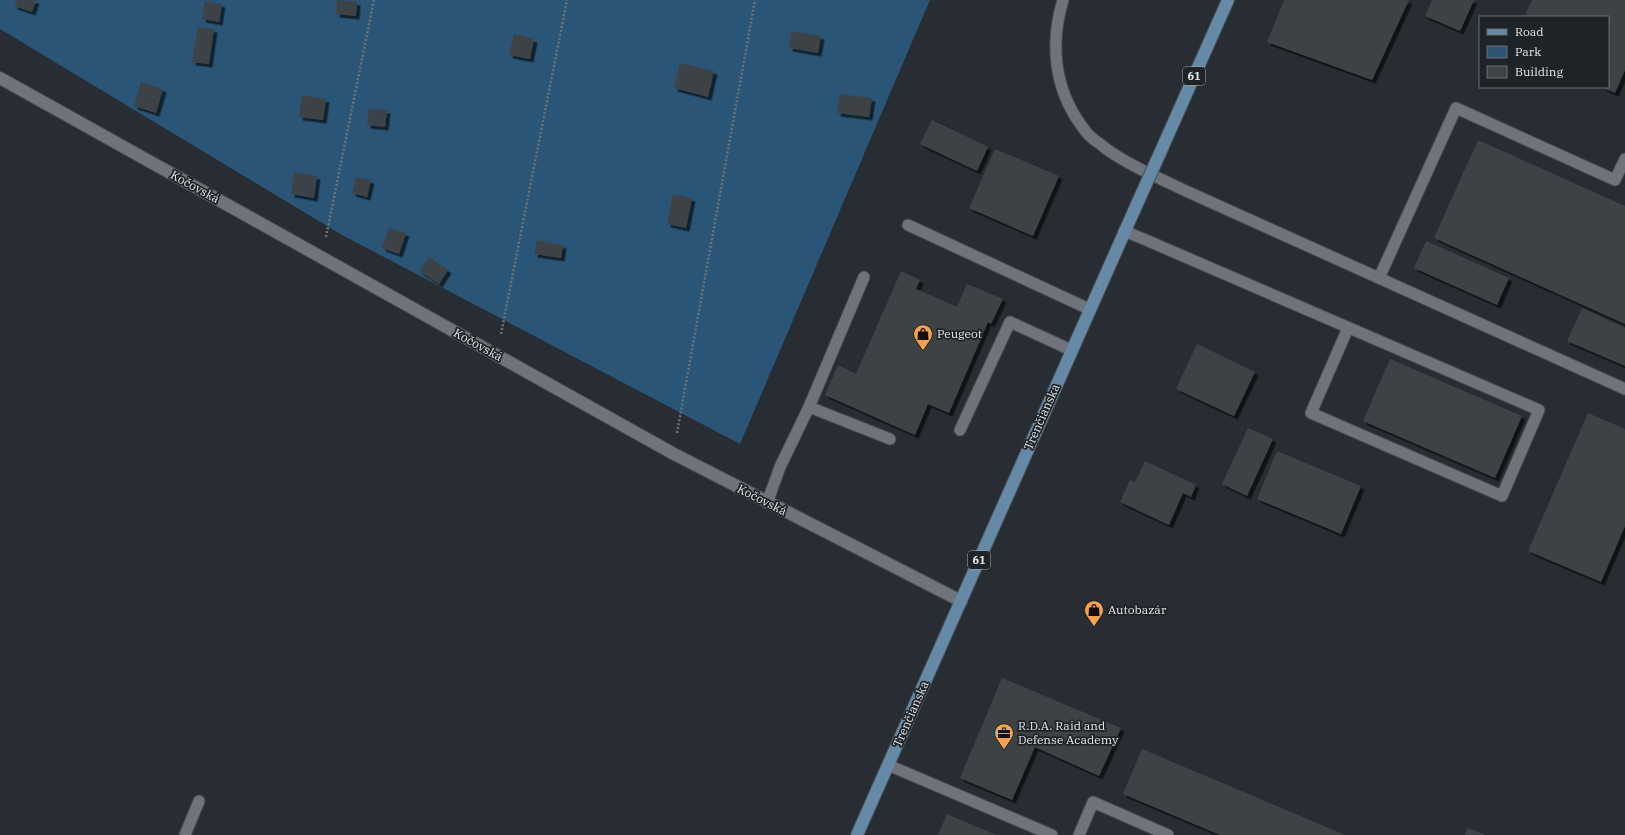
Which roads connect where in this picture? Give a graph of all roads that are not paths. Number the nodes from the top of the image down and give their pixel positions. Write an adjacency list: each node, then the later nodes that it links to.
1 (1063, 0): 8 (lane)
2 (1228, 0): 6 (main road, Trenčianska / 61, bridge)
3 (0, 78): 16 (street, Kočovská)
4 (1625, 159): 8 (lane)
5 (908, 225): 9 (lane)
6 (1124, 231): 9 (main road, Trenčianska / 61); 10 (lane)
7 (864, 276): 13 (lane)
8 (1379, 278): 12 (lane)
9 (1089, 310): 11 (main road, Trenčianska / 61)
10 (1348, 328): 10 (lane)
11 (1071, 350): 14 (lane); 17 (main road, Trenčianska / 61)
12 (1625, 389)
13 (808, 407): 15 (lane); 16 (lane)
14 (960, 430)
15 (890, 439)
16 (767, 503): 17 (street, Kočovská)
17 (961, 601): 18 (main road, Trenčianska / 61)
18 (888, 764): 21 (main road, Trenčianska / 61); 22 (lane)
19 (200, 801): 20 (lane)
20 (185, 835)
21 (857, 835)
22 (1052, 835)
23 (1079, 835): 24 (lane)
24 (1168, 835)

